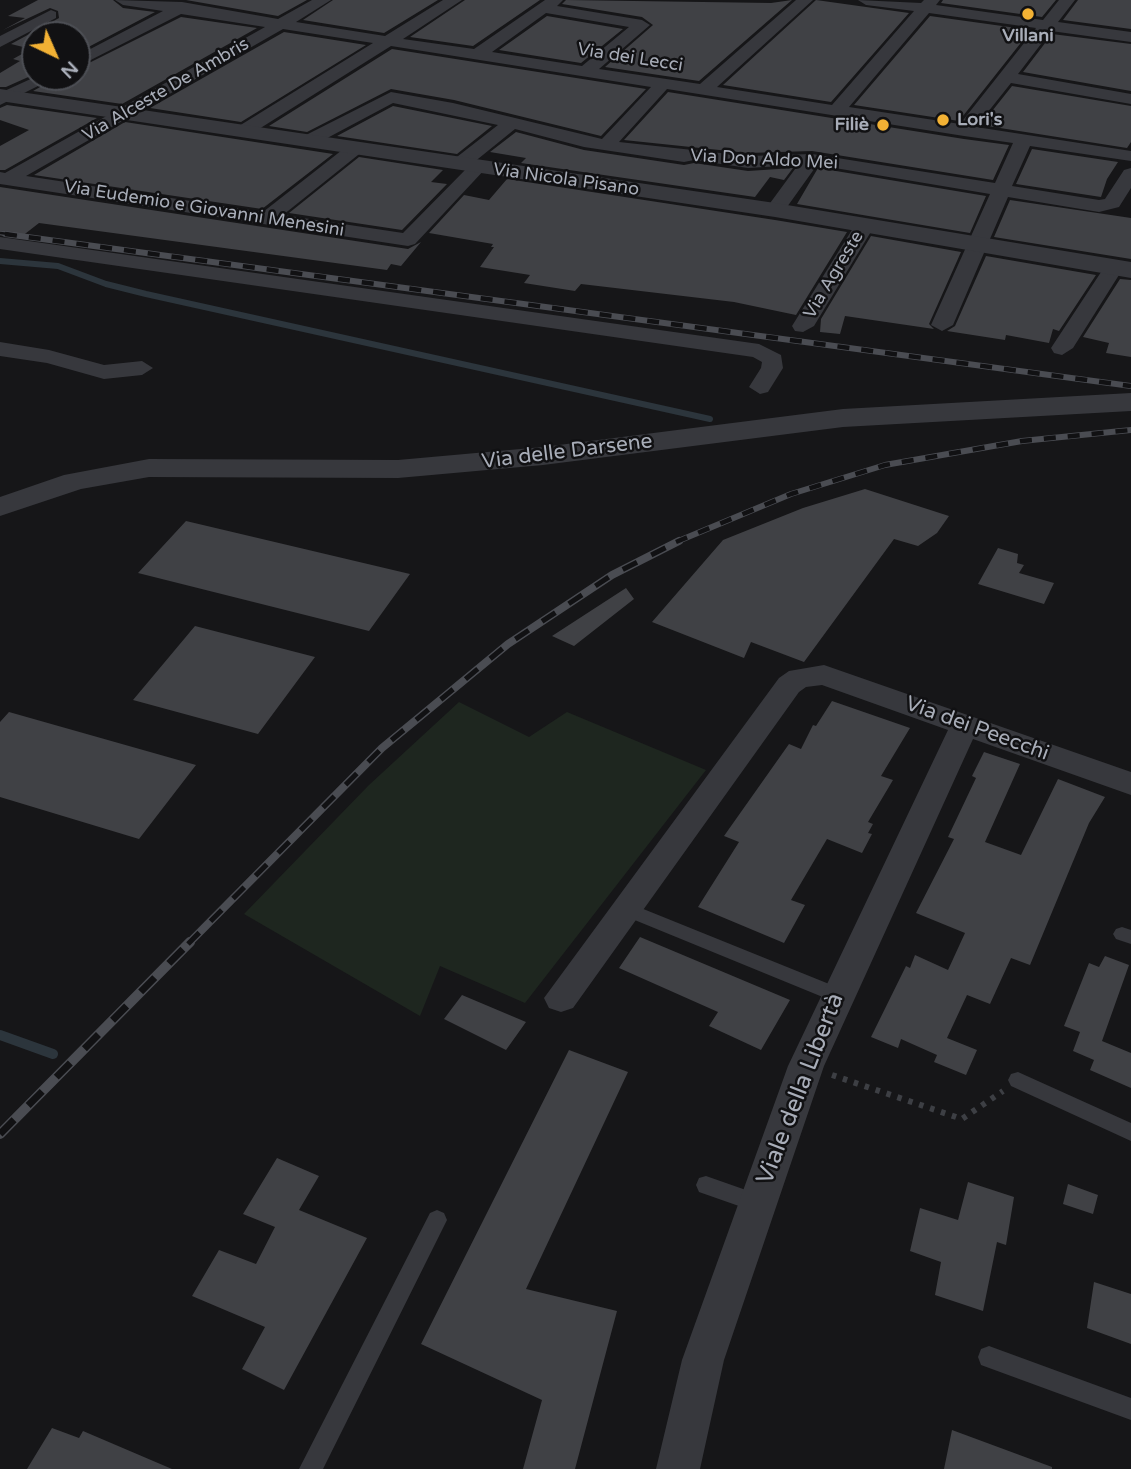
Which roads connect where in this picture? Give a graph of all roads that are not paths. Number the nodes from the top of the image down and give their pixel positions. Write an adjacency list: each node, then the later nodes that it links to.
1 (123, 0): 10 (street, Via dei Lecci)
2 (195, 0): 10 (street)
3 (323, 0): 12 (street, Via Alceste De Ambris)
4 (454, 0): 16 (street)
5 (806, 0): 23 (street)
6 (866, 0): 9 (street)
7 (1067, 0): 13 (street)
8 (549, 4): 18 (street); 19 (street)
9 (929, 4): 13 (street); 26 (street)
10 (177, 9): 12 (street, Via dei Lecci); 17 (street)
11 (51, 15): 15 (street)
12 (279, 25): 16 (street, Via dei Lecci); 27 (street, Via Alceste De Ambris)
13 (1047, 25): 14 (street); 20 (street)
14 (1131, 37)
15 (0, 42)
16 (386, 42): 18 (street, Via dei Lecci); 29 (street)
17 (91, 55)
18 (477, 55): 19 (street, Via dei Lecci)
19 (587, 70): 21 (street, Via dei Lecci)
20 (1007, 77): 25 (street); 30 (street)
21 (664, 83): 23 (street, Via dei Lecci); 33 (street)
22 (21, 89): 24 (street)
23 (705, 89): 26 (street, Via dei Lecci)
24 (2, 97): 27 (street, Via Nicola Pisano)
25 (1131, 99)
26 (837, 110): 30 (street, Via dei Lecci)
27 (126, 113): 29 (street, Via Nicola Pisano); 39 (street, Via Alceste De Ambris)
28 (512, 123): 31 (street, Via Don Aldo Mei); 33 (street, Via Don Aldo Mei); 37 (street)
29 (246, 130): 31 (street, Via Nicola Pisano)
30 (964, 131): 32 (street, Via dei Lecci)
31 (310, 140): 34 (street, Via Nicola Pisano)
32 (1023, 140): 35 (street, Via dei Lecci); 40 (street)
33 (607, 144): 36 (street, Via Don Aldo Mei)
34 (357, 147): 37 (street, Via Nicola Pisano); 42 (street)
35 (1131, 156)
36 (812, 159): 40 (street, Via Don Aldo Mei); 41 (street)
37 (469, 166): 41 (street, Via Nicola Pisano); 42 (street, Via Eudemio e Giovanni Menesini)
38 (1131, 174): 40 (street, Via Don Aldo Mei)
39 (4, 179): 42 (street, Via Eudemio e Giovanni Menesini)
40 (1000, 190): 45 (street)
41 (775, 210): 43 (street, Via Nicola Pisano)
42 (266, 219)
43 (864, 225): 45 (street, Via Nicola Pisano); 48 (street, Via Agreste)
44 (0, 243): 52 (street)
45 (976, 244): 46 (street, Via Nicola Pisano); 47 (street)
46 (1123, 268): 49 (street)
47 (942, 325)
48 (803, 326)
49 (1062, 348)
50 (0, 349): 51 (street)
51 (142, 368)
52 (760, 387)
53 (1131, 402): 54 (street, Via delle Darsene)
54 (2, 506)
55 (965, 724): 56 (street, Via dei Peecchi); 57 (street, Via dei Peecchi); 58 (street, Viale della Libertà)
56 (1131, 784)
57 (626, 909): 58 (lane); 59 (street)
58 (836, 995): 63 (street, Viale della Libertà)
59 (561, 998)
60 (1018, 1080): 61 (lane)
61 (1131, 1132)
62 (706, 1185): 63 (lane)
63 (757, 1203): 68 (street, Viale della Libertà)
64 (437, 1220): 67 (lane)
65 (989, 1357): 66 (lane)
66 (1131, 1409)
67 (311, 1469)
68 (678, 1469)

